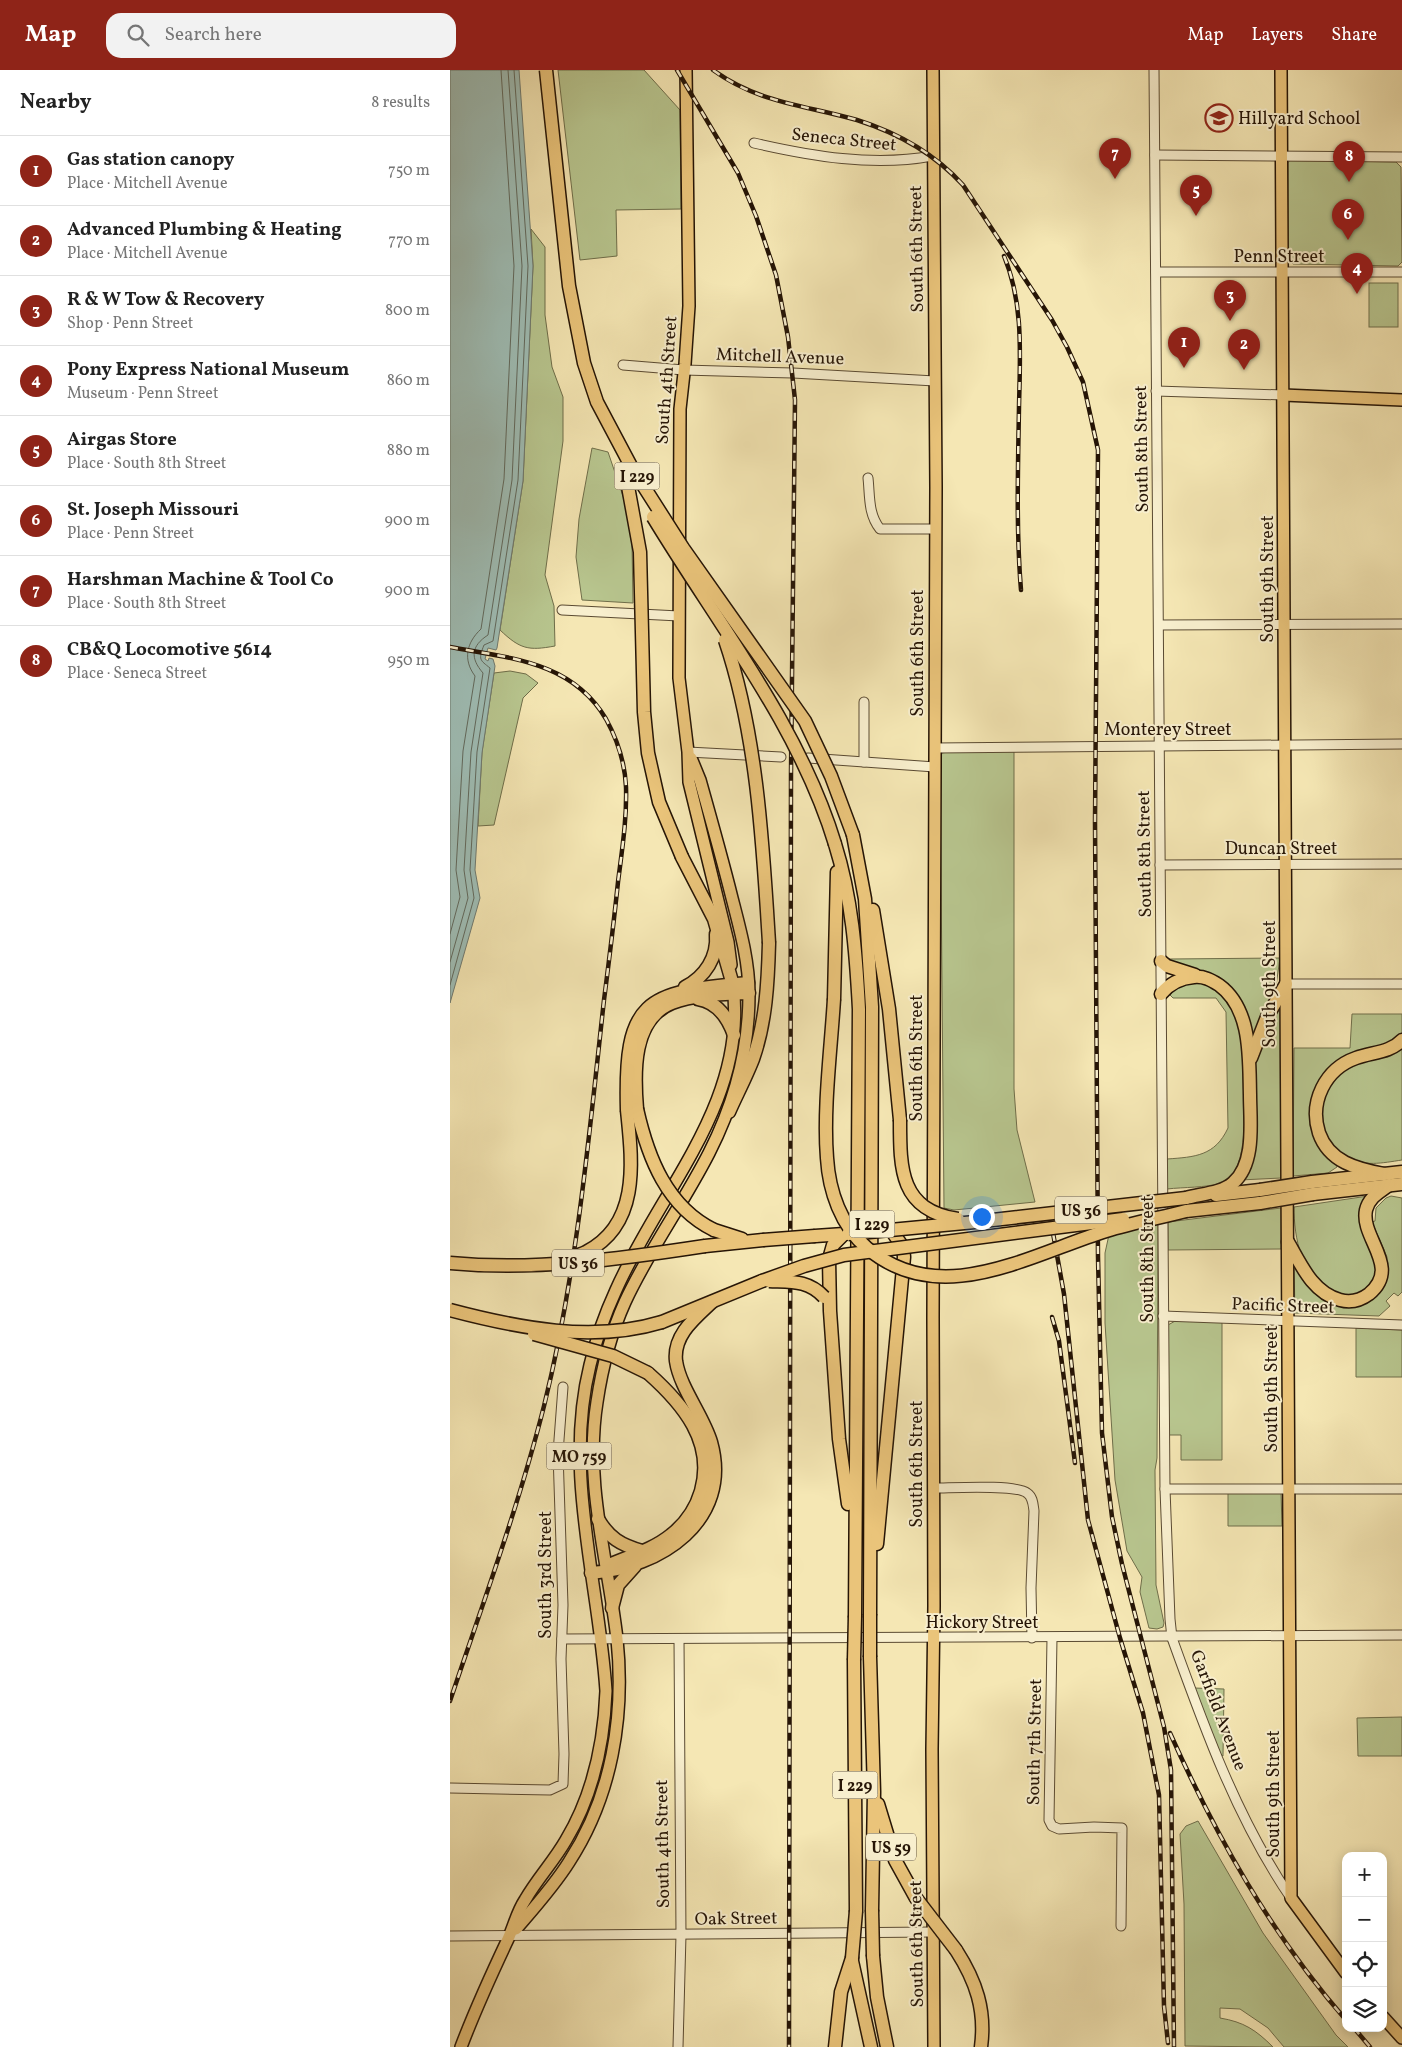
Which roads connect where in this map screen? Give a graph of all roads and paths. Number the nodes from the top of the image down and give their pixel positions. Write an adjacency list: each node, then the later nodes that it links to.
1 (546, 70): 20 (highway, I 229, bridge); 23 (highway, I 229, bridge)
2 (686, 70): 15 (main road, South 4th Street)
3 (933, 70): 8 (main road, South 6th Street)
4 (1154, 70): 7 (street, South 8th Street)
5 (1281, 70): 9 (main road, South 9th Street)
6 (754, 143): 8 (street, Seneca Street)
7 (1155, 155): 9 (street); 11 (street, South 8th Street)
8 (932, 156): 16 (main road, South 6th Street)
9 (1281, 156): 10 (street); 12 (main road, South 9th Street)
10 (1402, 158)
11 (1156, 272): 12 (street, Penn Street); 17 (street, South 8th Street)
12 (1283, 272): 13 (street, Penn Street); 18 (main road, South 9th Street)
13 (1402, 272)
14 (623, 365): 15 (street, Mitchell Avenue)
15 (684, 370): 16 (street, Mitchell Avenue); 25 (main road, South 4th Street)
16 (935, 381): 22 (main road, South 6th Street)
17 (1156, 391): 18 (street); 28 (street, South 8th Street)
18 (1283, 395): 19 (main road); 26 (main road, South 9th Street)
19 (1402, 400)
20 (625, 470): 40 (highway, I 229, bridge); 44 (highway, bridge)
21 (868, 478): 22 (street)
22 (935, 529): 33 (main road, South 6th Street)
23 (706, 580): 39 (highway, I 229, bridge); 58 (highway, bridge)
24 (562, 610): 25 (street)
25 (679, 616): 34 (main road, South 4th Street)
26 (1285, 624): 27 (street); 28 (street); 31 (main road, South 9th Street)
27 (1402, 624)
28 (1159, 625): 32 (street, South 8th Street)
29 (864, 702): 37 (street)
30 (1402, 744): 31 (street, Monterey Street)
31 (1285, 745): 32 (street, Monterey Street); 43 (main road, South 9th Street)
32 (1159, 746): 33 (street, Monterey Street); 42 (street, South 8th Street)
33 (935, 748): 38 (main road, South 6th Street)
34 (688, 752): 35 (street); 49 (main road); 50 (main road)
35 (781, 757)
36 (808, 758): 37 (street)
37 (864, 762): 38 (street)
38 (935, 767): 81 (main road, South 6th Street)
39 (854, 835): 63 (highway, bridge); 91 (highway, I 229)
40 (835, 844): 62 (highway, bridge); 87 (highway, I 229)
41 (1402, 864): 43 (street, Duncan Street)
42 (1160, 865): 43 (street, Duncan Street); 45 (street, South 8th Street)
43 (1286, 865): 47 (main road, South 9th Street)
44 (714, 919): 50 (highway); 51 (highway)
45 (1161, 961): 46 (highway); 52 (street, South 8th Street)
46 (1202, 977): 52 (highway); 56 (highway)
47 (1286, 984): 48 (street); 56 (highway); 67 (main road, South 9th Street)
48 (1402, 984)
49 (749, 988): 50 (highway); 58 (main road)
50 (734, 989): 51 (highway); 53 (highway); 54 (main road, MO 759)
51 (673, 993): 57 (highway)
52 (1161, 994): 76 (street, South 8th Street)
53 (691, 998): 54 (highway); 57 (highway)
54 (734, 1035): 90 (main road, MO 759)
55 (1402, 1040): 59 (highway)
56 (1249, 1067): 61 (highway)
57 (632, 1109): 66 (highway, bridge); 71 (highway, bridge)
58 (728, 1112): 85 (main road, MO 759)
59 (1393, 1178): 60 (highway, US 36, bridge); 67 (highway)
60 (1260, 1196): 61 (highway, US 36); 62 (highway, US 36)
61 (1186, 1198): 63 (highway, US 36, bridge)
62 (1186, 1211): 68 (highway, US 36, bridge)
63 (975, 1222): 64 (highway, US 36, bridge)
64 (891, 1230): 65 (highway, US 36, bridge); 68 (highway)
65 (844, 1234): 66 (highway, US 36, bridge); 69 (highway)
66 (758, 1240): 71 (highway, US 36, bridge)
67 (1288, 1242): 77 (main road, South 9th Street)
68 (904, 1247): 69 (highway, US 36, bridge); 91 (highway)
69 (829, 1259): 72 (highway, US 36, bridge); 73 (highway)
70 (450, 1263): 71 (highway, US 36, bridge)
71 (539, 1266)
72 (762, 1281): 73 (highway, bridge); 74 (highway, US 36)
73 (827, 1295): 87 (highway)
74 (712, 1302): 78 (highway, US 36, bridge); 88 (highway)
75 (450, 1310): 78 (highway, US 36, bridge)
76 (1164, 1316): 77 (street, Pacific Street); 84 (street, South 8th Street)
77 (1288, 1321): 79 (street, Pacific Street); 82 (main road, South 9th Street)
78 (502, 1324): 86 (highway, bridge)
79 (1402, 1325)
80 (563, 1386): 101 (street, South 3rd Street)
81 (934, 1488): 97 (main road, South 6th Street); 98 (street)
82 (1290, 1488): 83 (street); 84 (street); 94 (main road, South 9th Street)
83 (1402, 1488)
84 (1165, 1489): 100 (street, South 8th Street)
85 (598, 1519): 86 (highway); 89 (main road, MO 759)
86 (642, 1551): 89 (highway)
87 (855, 1563): 111 (highway, I 229, bridge)
88 (636, 1565): 89 (highway); 92 (highway)
89 (605, 1569): 90 (highway); 92 (main road, MO 759)
90 (591, 1573): 95 (main road, MO 759)
91 (871, 1576): 104 (highway, I 229, bridge)
92 (612, 1608): 96 (main road, MO 759)
93 (1402, 1635): 94 (street, Hickory Street)
94 (1290, 1636): 100 (street, Hickory Street); 105 (main road, South 9th Street)
95 (601, 1638): 96 (street, Hickory Street); 101 (street, Hickory Street); 110 (main road, MO 759)
96 (616, 1638): 102 (street, Hickory Street); 110 (main road, MO 759)
97 (934, 1638): 98 (street, Hickory Street); 102 (street, Hickory Street); 107 (main road, South 6th Street)
98 (1032, 1638): 99 (street, Hickory Street)
99 (1052, 1638): 100 (street, Hickory Street); 106 (street, South 7th Street)
100 (1172, 1638): 105 (street, Garfield Avenue)
101 (562, 1639): 103 (street, South 3rd Street)
102 (679, 1640): 108 (street, South 4th Street)
103 (450, 1788)
104 (874, 1792): 119 (highway, I 229, bridge); 121 (highway, US 59, bridge)
105 (1291, 1898): 112 (main road, Garfield Avenue)
106 (1122, 1926)
107 (933, 1932): 108 (street, Oak Street); 120 (main road, South 6th Street)
108 (681, 1935): 110 (street, Oak Street); 116 (street, South 4th Street)
109 (450, 1936): 110 (street, Oak Street)
110 (509, 1936): 115 (main road, MO 759)
111 (852, 1958): 117 (highway); 118 (highway, I 229)
112 (1342, 1968)
113 (1387, 2021): 114 (main road)
114 (1402, 2038)
115 (461, 2047)
116 (678, 2047)
117 (835, 2047)
118 (871, 2047)
119 (887, 2047)
120 (934, 2047)
121 (981, 2047)

